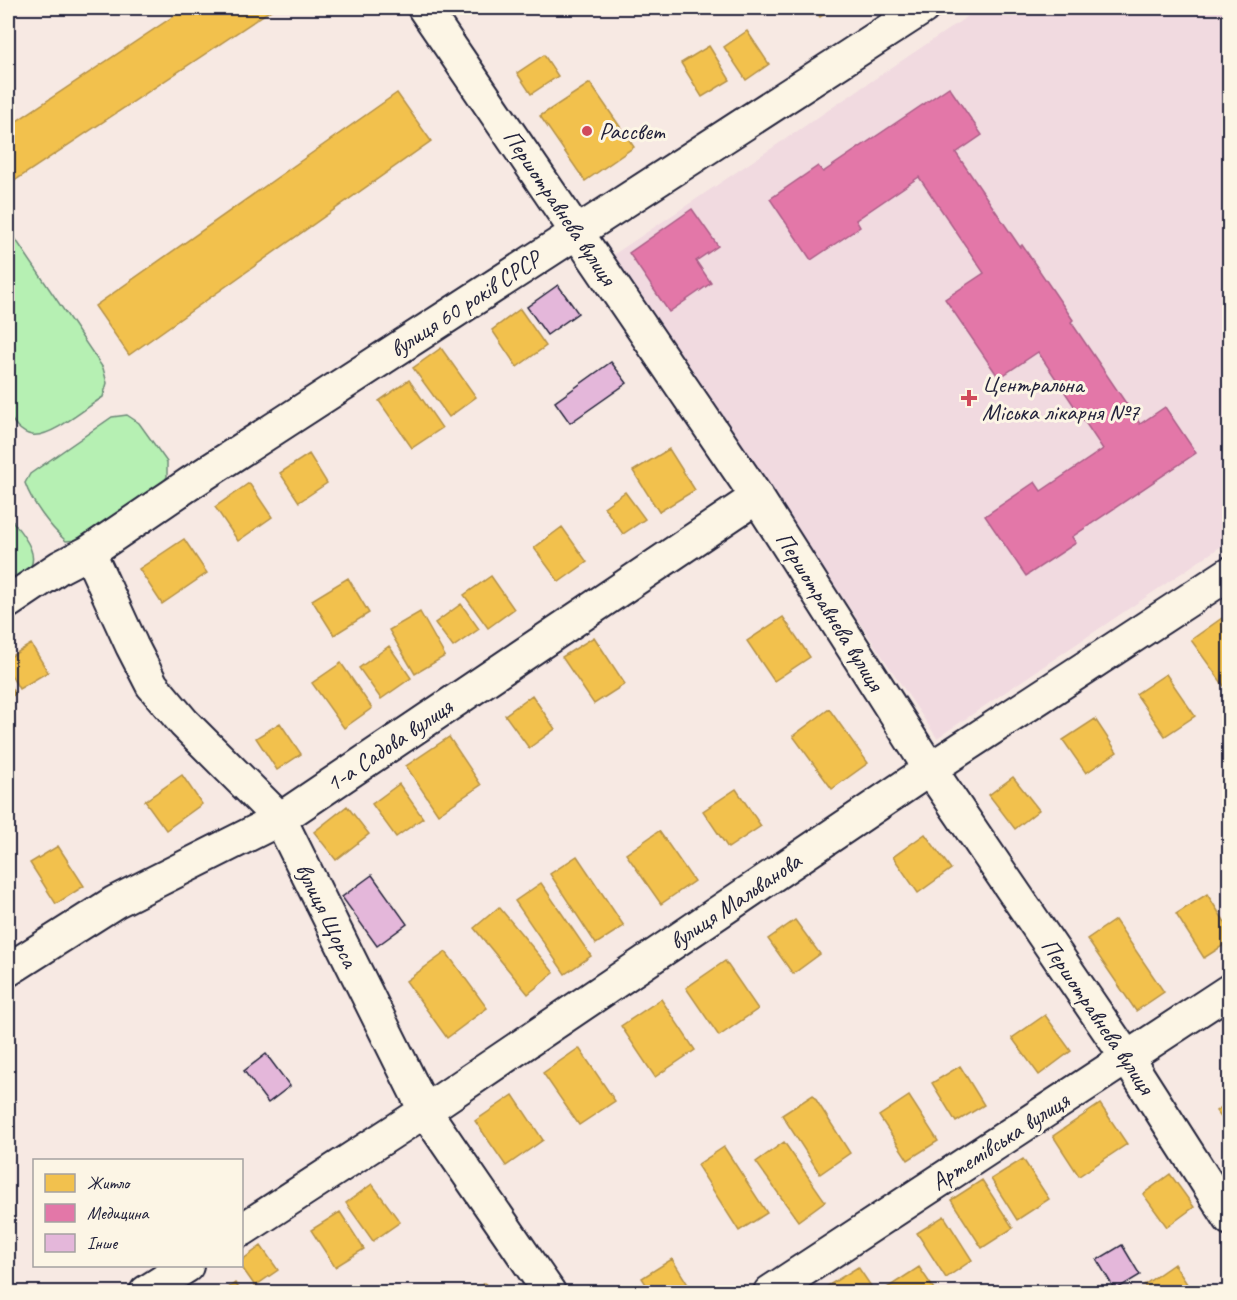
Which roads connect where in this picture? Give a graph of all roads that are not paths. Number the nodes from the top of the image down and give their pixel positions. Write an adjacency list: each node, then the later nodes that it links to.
1 (424, 8): 3 (street, Першотравнева вулиця)
2 (923, 8): 3 (street, вулиця 60 років СРСР)
3 (577, 232): 4 (street, Першотравнева вулиця); 5 (street, вулиця 60 років СРСР)
4 (757, 497): 8 (street, Першотравнева вулиця); 9 (street, 1-а Садова вулиця)
5 (89, 552): 7 (street, вулиця 60 років СРСР); 9 (street, вулиця Щорса)
6 (1230, 573): 8 (street, вулиця Мальванова)
7 (8, 602)
8 (930, 769): 12 (street, Першотравнева вулиця); 13 (street, вулиця Мальванова)
9 (280, 819): 10 (street, 1-а Садова вулиця); 13 (street, вулиця Щорса)
10 (8, 970)
11 (1230, 990): 12 (street, Артемівська вулиця)
12 (1127, 1058): 14 (street, Першотравнева вулиця); 19 (street, Артемівська вулиця)
13 (424, 1111): 15 (street, вулиця Мальванова); 18 (street, вулиця Щорса)
14 (1230, 1219)
15 (243, 1229)
16 (185, 1267): 17 (street)
17 (146, 1293)
18 (549, 1293)
19 (770, 1293)

